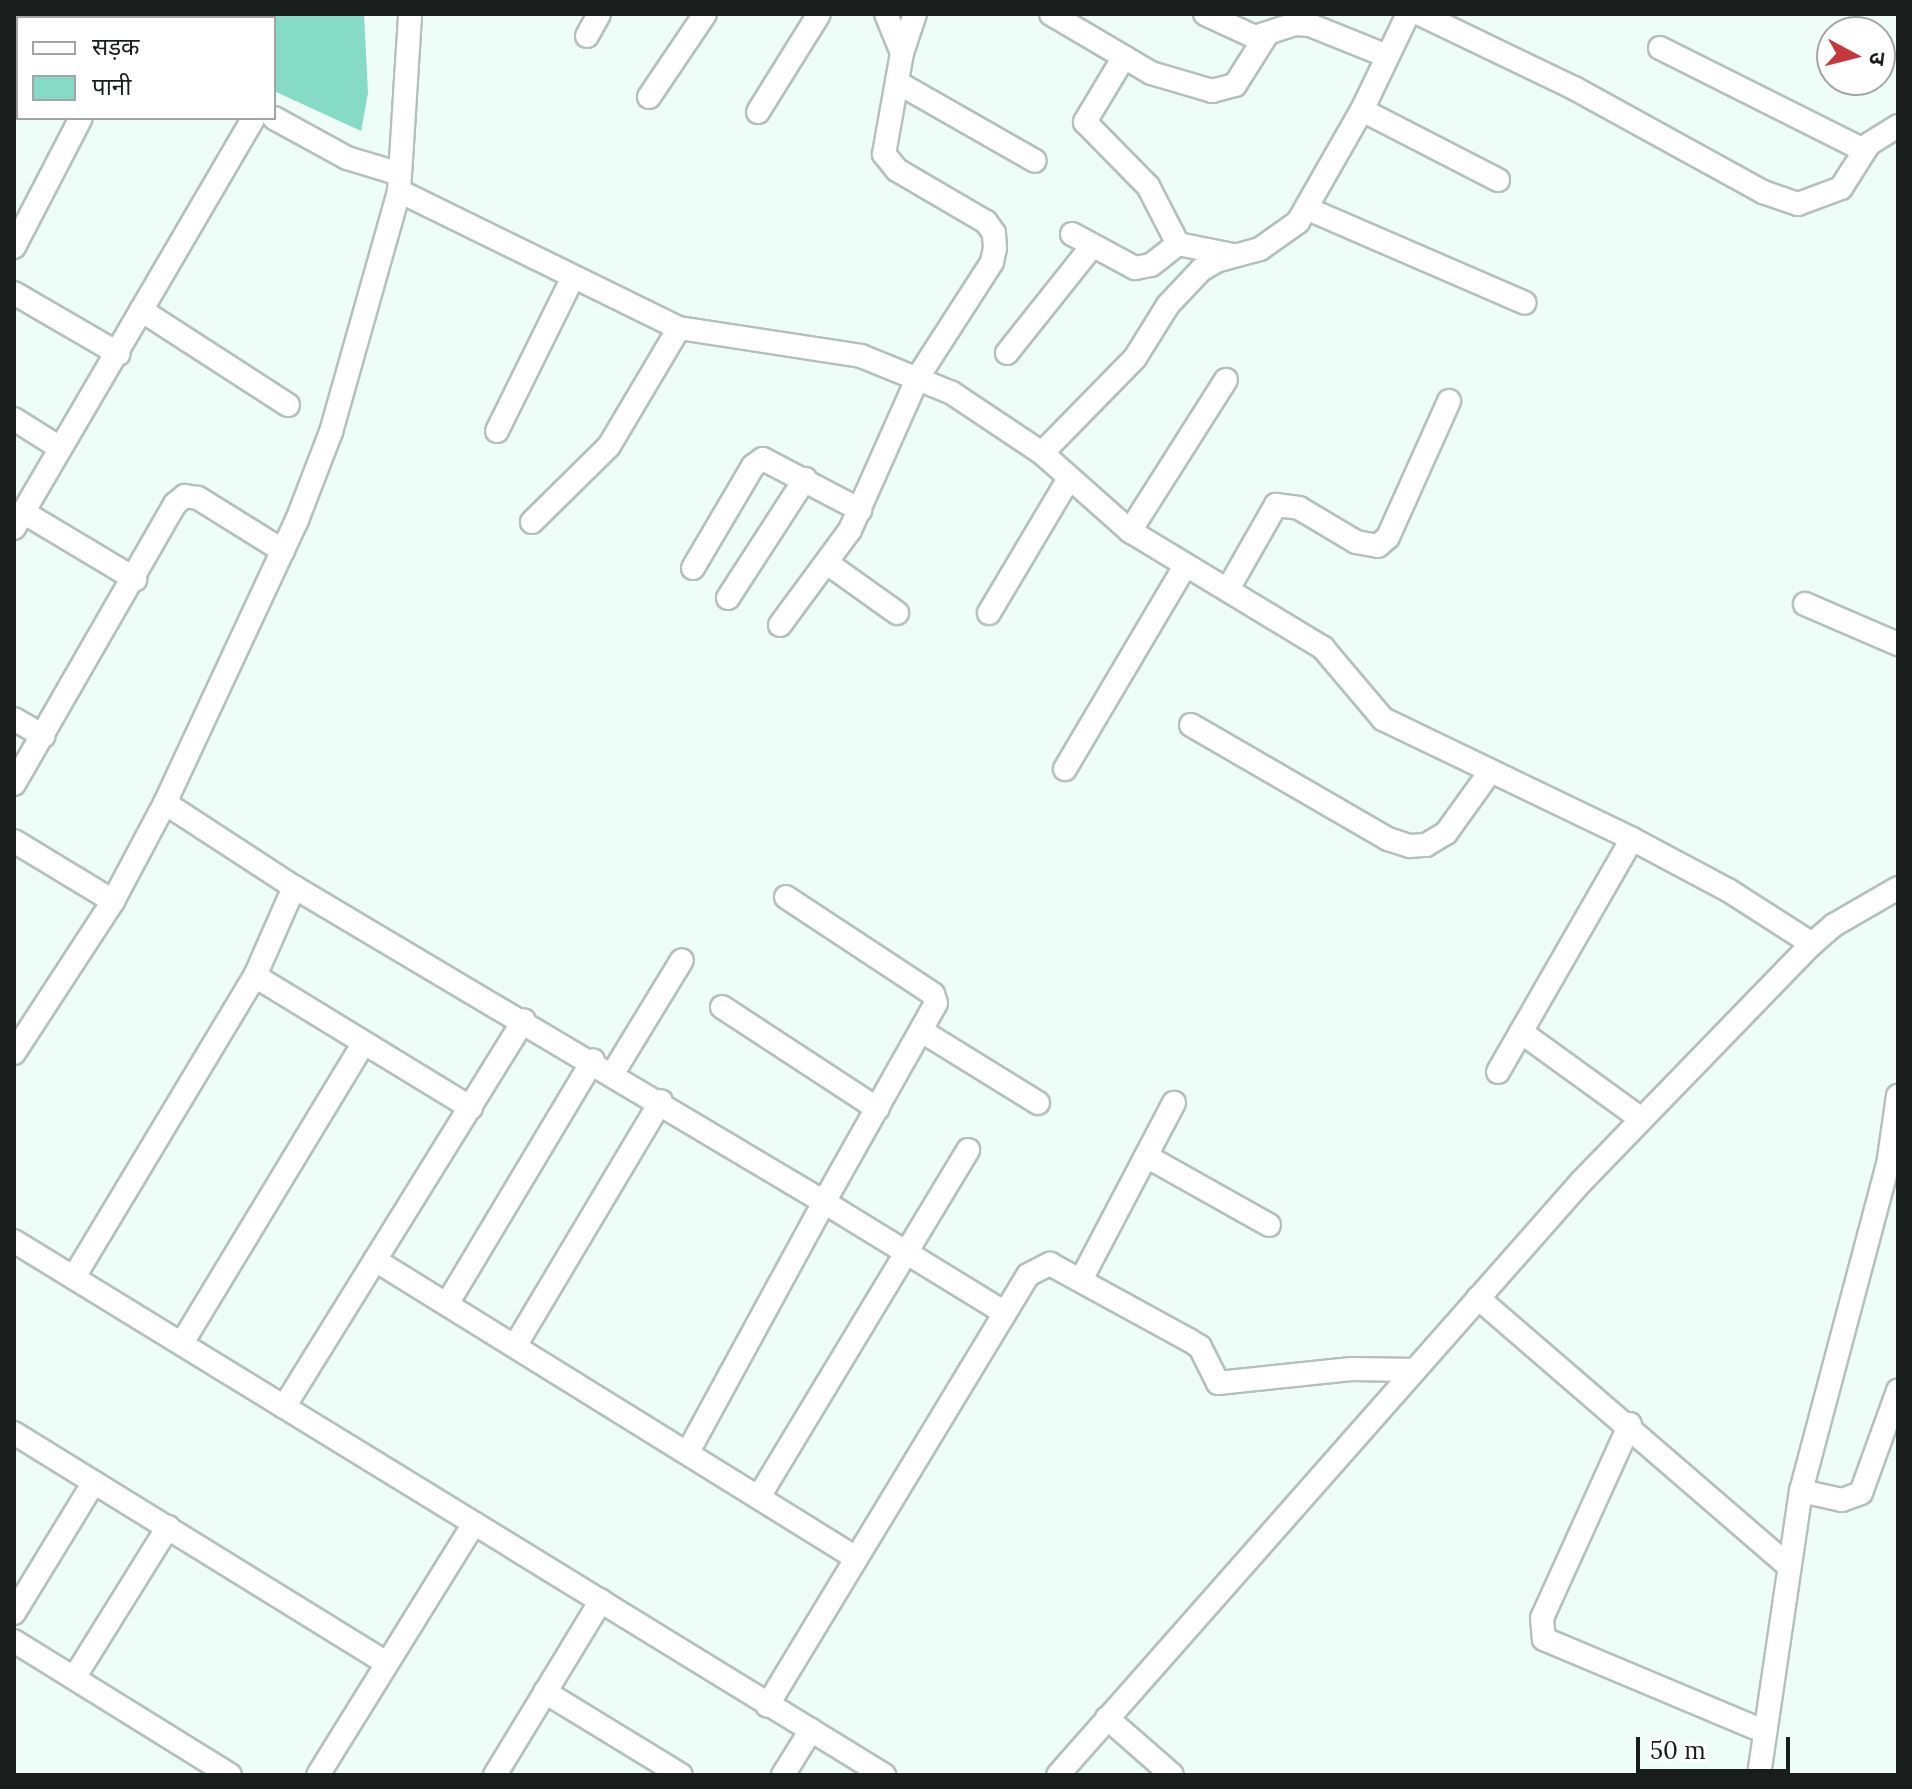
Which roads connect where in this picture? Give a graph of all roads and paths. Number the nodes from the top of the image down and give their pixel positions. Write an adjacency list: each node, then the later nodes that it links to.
1 (410, 14): 28 (street)
2 (599, 14): 11 (street)
3 (705, 14): 18 (street)
4 (819, 14): 20 (street)
5 (886, 14): 14 (street)
6 (915, 14): 14 (street)
7 (1051, 14): 16 (street)
8 (1205, 14): 12 (street)
9 (1408, 14): 15 (street)
10 (1420, 14): 25 (street)
11 (587, 36)
12 (1266, 36): 15 (street); 16 (street)
13 (1660, 48): 25 (street)
14 (902, 53): 17 (street)
15 (1387, 56): 19 (street)
16 (1124, 57): 31 (street)
17 (900, 84): 26 (street); 42 (street)
18 (649, 97)
19 (1362, 110): 27 (street); 29 (street)
20 (758, 112)
21 (276, 119): 28 (street)
22 (80, 120): 33 (street)
23 (253, 120): 38 (street)
24 (1898, 126): 25 (street)
25 (1864, 150)
26 (1035, 161)
27 (1498, 180)
28 (399, 182): 35 (street); 56 (street)
29 (1308, 209): 34 (street); 37 (street)
30 (1072, 234): 32 (street)
31 (1178, 244): 32 (street); 34 (street)
32 (1092, 246): 40 (street)
33 (14, 247)
34 (1234, 255): 49 (street)
35 (572, 279): 39 (street); 47 (street)
36 (14, 293): 41 (street)
37 (1525, 303)
38 (141, 310): 41 (street); 45 (street)
39 (679, 328): 42 (street); 54 (street)
40 (1007, 353)
41 (119, 354): 48 (street)
42 (918, 377): 49 (street); 52 (street)
43 (1226, 380): 55 (street)
44 (1449, 401): 61 (street)
45 (288, 405)
46 (14, 419): 48 (street)
47 (497, 431)
48 (60, 448): 53 (street)
49 (1042, 453): 51 (street)
50 (805, 479): 52 (street); 59 (street); 62 (street)
51 (1068, 480): 55 (street); 65 (street)
52 (860, 510): 57 (street)
53 (18, 520): 60 (street)
54 (532, 522)
55 (1130, 531): 58 (street)
56 (283, 551): 60 (street); 74 (street)
57 (827, 563): 64 (street); 66 (street)
58 (1185, 566): 61 (street); 71 (street)
59 (693, 568)
60 (135, 579): 70 (street)
61 (1228, 589): 72 (street)
62 (728, 598)
63 (1805, 604): 67 (street)
64 (897, 613)
65 (989, 613)
66 (780, 625)
67 (1898, 644)
68 (14, 719): 70 (street)
69 (1191, 725): 72 (street)
70 (43, 736): 73 (street)
71 (1065, 769)
72 (1490, 772): 75 (street)
73 (14, 784)
74 (165, 803): 77 (street); 80 (street)
75 (1632, 839): 81 (street); 88 (street)
76 (14, 841): 80 (street)
77 (294, 887): 83 (street); 86 (street)
78 (1898, 888): 81 (street)
79 (786, 897): 87 (street)
80 (113, 901): 85 (street)
81 (1812, 944): 100 (street)
82 (682, 960): 93 (street)
83 (255, 976): 89 (street); 108 (street)
84 (722, 1007): 99 (street)
85 (24, 1015): 90 (street)
86 (524, 1020): 91 (street); 98 (street)
87 (923, 1032): 96 (street); 99 (street)
88 (1521, 1032): 92 (street); 100 (street)
89 (364, 1043): 98 (street); 113 (street)
90 (14, 1053)
91 (593, 1060): 93 (street); 111 (street)
92 (1498, 1072)
93 (613, 1073): 95 (street)
94 (1898, 1096): 122 (street)
95 (661, 1101): 103 (street); 114 (street)
96 (1038, 1103)
97 (1174, 1103): 102 (street)
98 (471, 1108): 107 (street)
99 (878, 1109): 103 (street)
100 (1641, 1119): 110 (street)
101 (968, 1150): 106 (street)
102 (1146, 1156): 104 (street); 109 (street)
103 (824, 1202): 106 (street); 120 (street)
104 (1269, 1225)
105 (14, 1241): 108 (street)
106 (906, 1253): 112 (street); 123 (street)
107 (375, 1260): 111 (street); 117 (street)
108 (74, 1277): 113 (street)
109 (1082, 1278): 112 (street); 115 (street)
110 (1478, 1298): 115 (street); 118 (street)
111 (447, 1304): 114 (street)
112 (1005, 1313): 126 (street)
113 (182, 1343): 117 (street)
114 (515, 1346): 120 (street)
115 (1415, 1370): 135 (street)
116 (1898, 1391): 122 (street)
117 (284, 1407): 124 (street)
118 (1630, 1424): 127 (street); 137 (street)
119 (14, 1433): 121 (street)
120 (689, 1450): 123 (street)
121 (94, 1482): 125 (street); 129 (street)
122 (1801, 1491): 127 (street)
123 (760, 1495): 126 (street)
124 (474, 1523): 128 (street); 131 (street)
125 (168, 1527): 131 (street); 132 (street)
126 (856, 1558): 134 (street)
127 (1786, 1564): 137 (street)
128 (601, 1601): 133 (street); 134 (street)
129 (14, 1613)
130 (14, 1641): 132 (street)
131 (387, 1663): 140 (street)
132 (74, 1678): 139 (street)
133 (545, 1692): 138 (street); 141 (street)
134 (767, 1706): 136 (street)
135 (1107, 1718): 144 (street); 145 (street)
136 (811, 1730): 142 (street); 143 (street)
137 (1765, 1732): 146 (street)
138 (504, 1772)
139 (230, 1775)
140 (318, 1775)
141 (681, 1775)
142 (783, 1775)
143 (884, 1775)
144 (1058, 1775)
145 (1172, 1775)
146 (1759, 1775)

